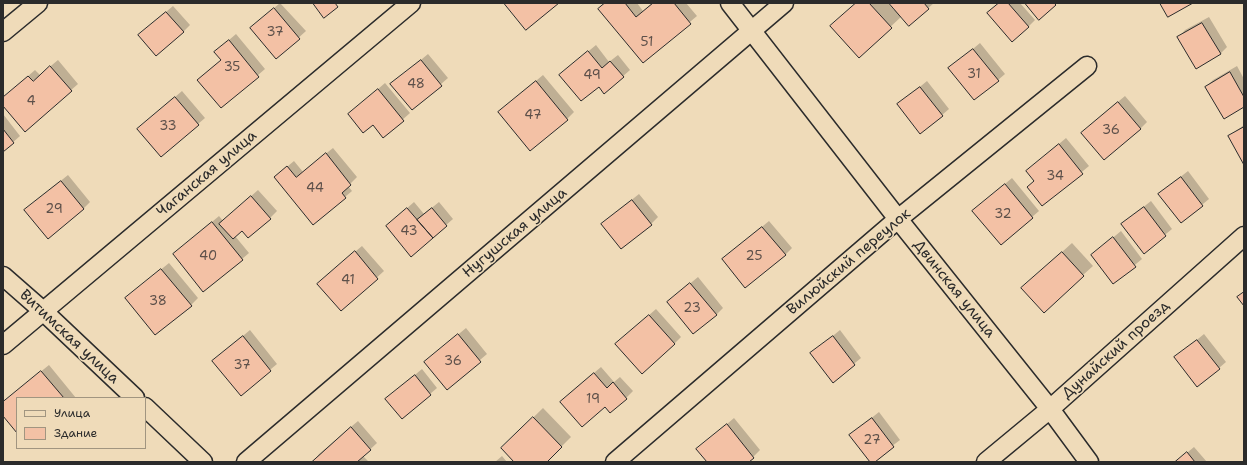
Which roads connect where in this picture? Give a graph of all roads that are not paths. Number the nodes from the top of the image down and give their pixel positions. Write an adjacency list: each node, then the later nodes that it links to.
1 (38, 3): 6 (street)
2 (411, 3): 11 (street, Чаганская улица)
3 (730, 3): 5 (street, Двинская улица)
4 (784, 3): 5 (street, Нугушская улица)
5 (752, 31): 8 (street, Двинская улица); 17 (street, Нугушская улица)
6 (3, 32)
7 (1087, 66): 8 (street, Вилюйский переулок)
8 (898, 219): 15 (street, Двинская улица); 18 (street, Вилюйский переулок)
9 (1244, 236): 15 (street, Дунайский проезд)
10 (3, 276): 11 (street, Витимская улица)
11 (43, 311): 12 (street, Чаганская улица); 13 (street, Витимская улица)
12 (3, 345)
13 (134, 397)
14 (146, 408): 16 (street)
15 (1050, 408): 19 (street, Дунайский проезд); 20 (street, Двинская улица)
16 (203, 462)
17 (246, 462)
18 (615, 462)
19 (986, 462)
20 (1089, 462)

